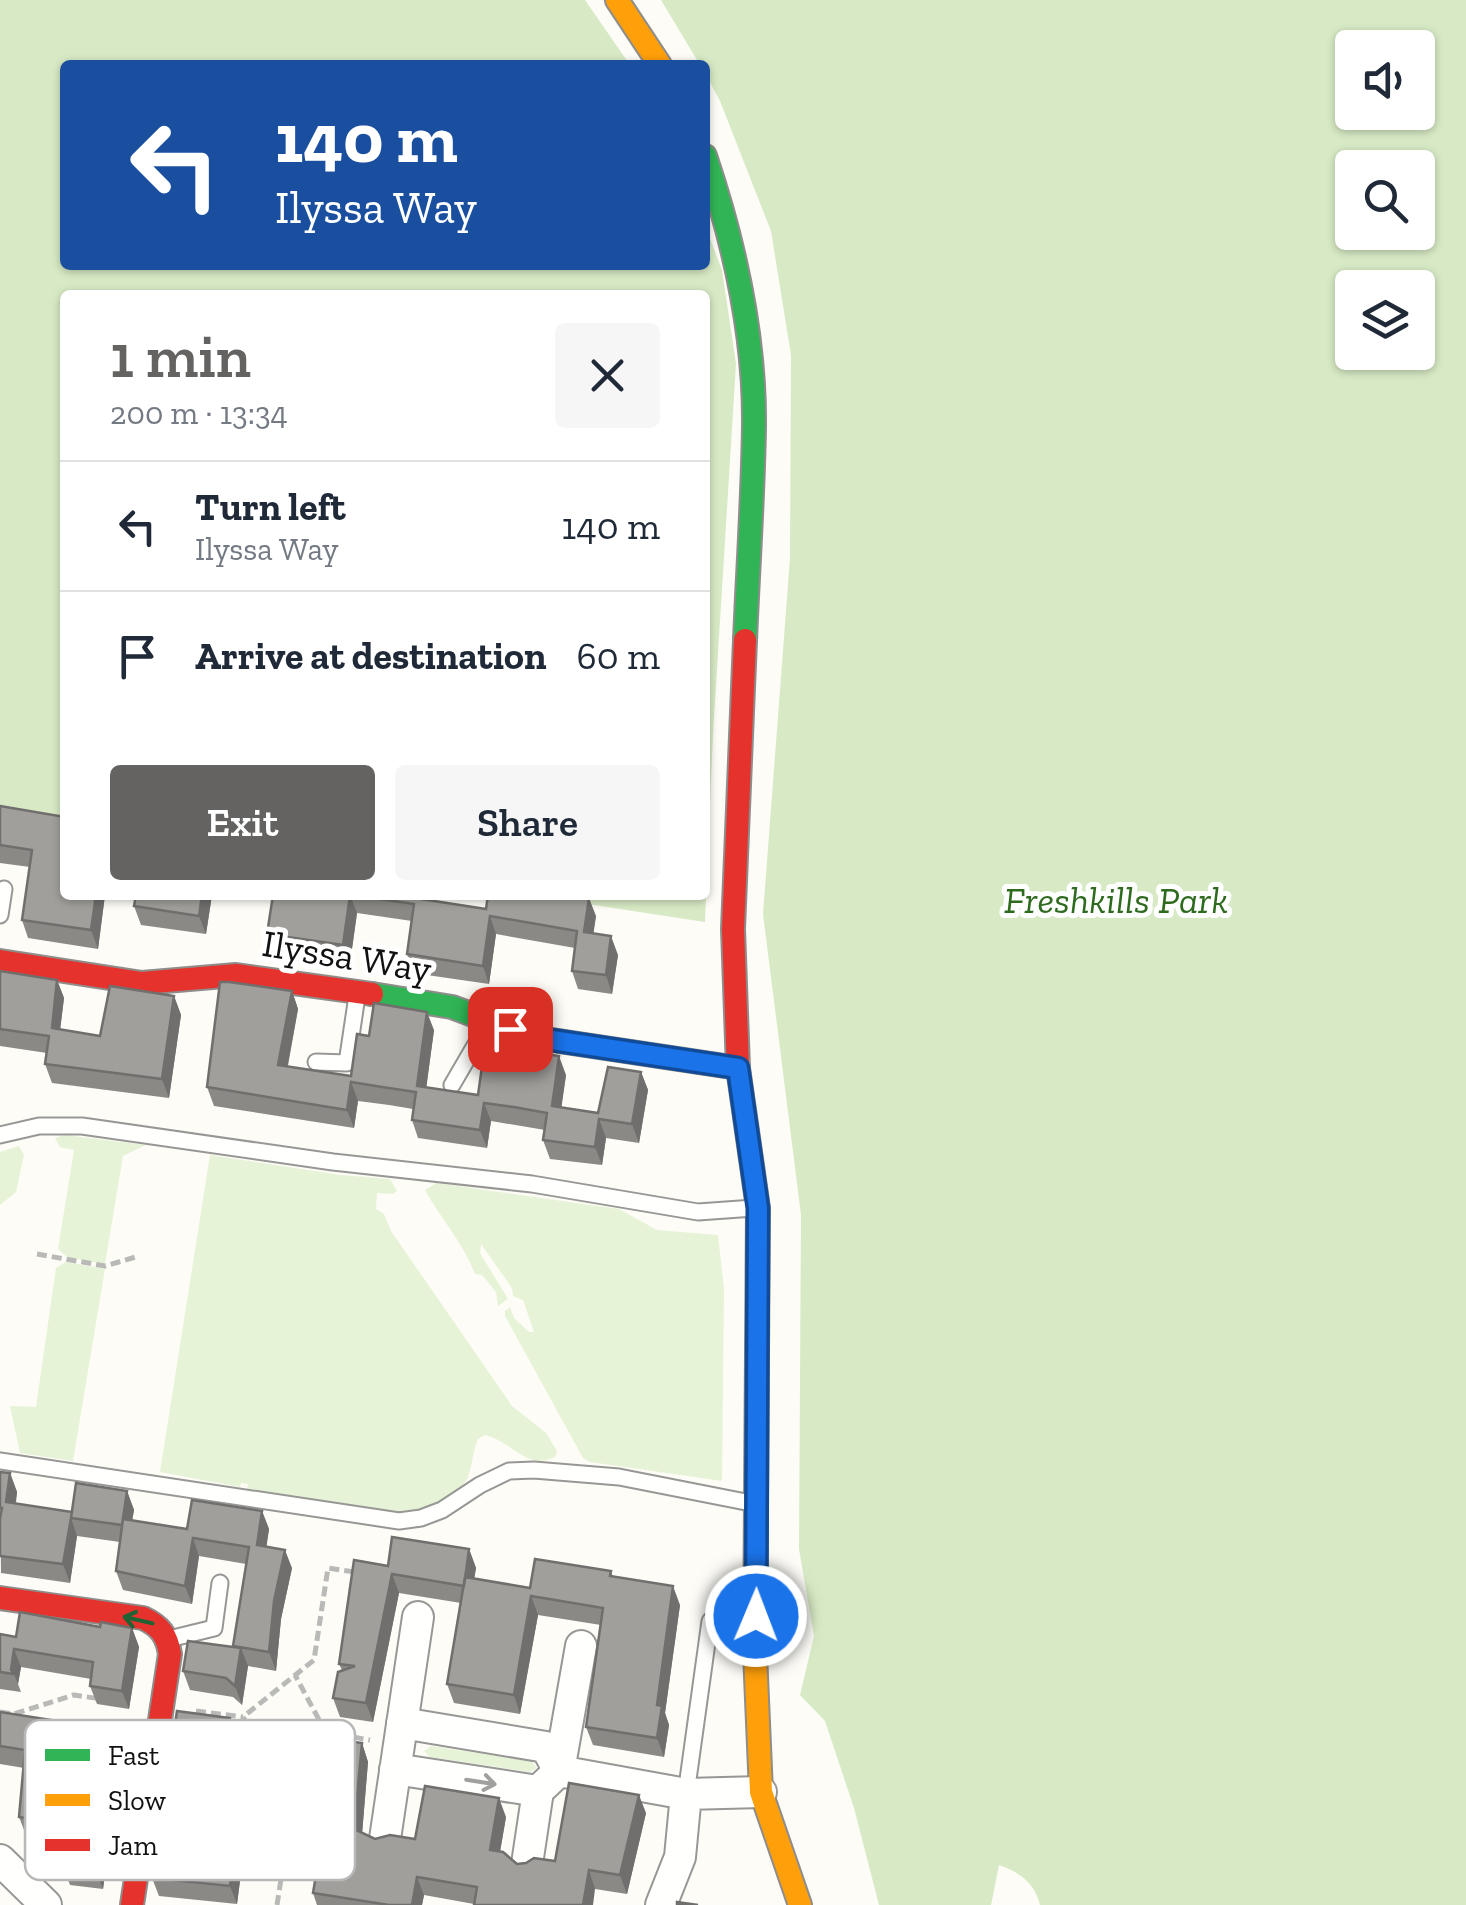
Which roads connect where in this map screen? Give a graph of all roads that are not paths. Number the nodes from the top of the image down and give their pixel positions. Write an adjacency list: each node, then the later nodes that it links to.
1 (617, 0): 2 (street)
2 (657, 60)
3 (710, 172): 10 (street)
4 (4, 889): 5 (lane)
5 (0, 915)
6 (0, 961): 7 (street, Ilyssa Way)
7 (358, 992): 8 (street, Ilyssa Way); 9 (lane)
8 (490, 1021): 10 (street, Ilyssa Way); 11 (lane)
9 (316, 1062)
10 (738, 1068): 13 (street)
11 (452, 1085)
12 (0, 1135): 13 (lane)
13 (758, 1208): 15 (street)
14 (0, 1461): 15 (lane)
15 (756, 1504): 25 (street)
16 (220, 1584): 20 (lane)
17 (0, 1598): 20 (street, one-way to 17)
18 (418, 1618): 23 (street)
19 (710, 1622): 26 (lane)
20 (168, 1639): 22 (street)
21 (581, 1646): 24 (street)
22 (160, 1720)
23 (394, 1745): 24 (street, one-way to 24); 24 (street); 27 (street)
24 (548, 1781): 26 (street); 29 (street)
25 (762, 1792): 26 (street); 34 (street)
26 (686, 1794): 33 (street)
27 (384, 1839)
28 (0, 1860): 31 (street)
29 (527, 1864)
30 (136, 1880): 32 (street)
31 (46, 1905)
32 (132, 1905)
33 (661, 1905)
34 (800, 1905)

